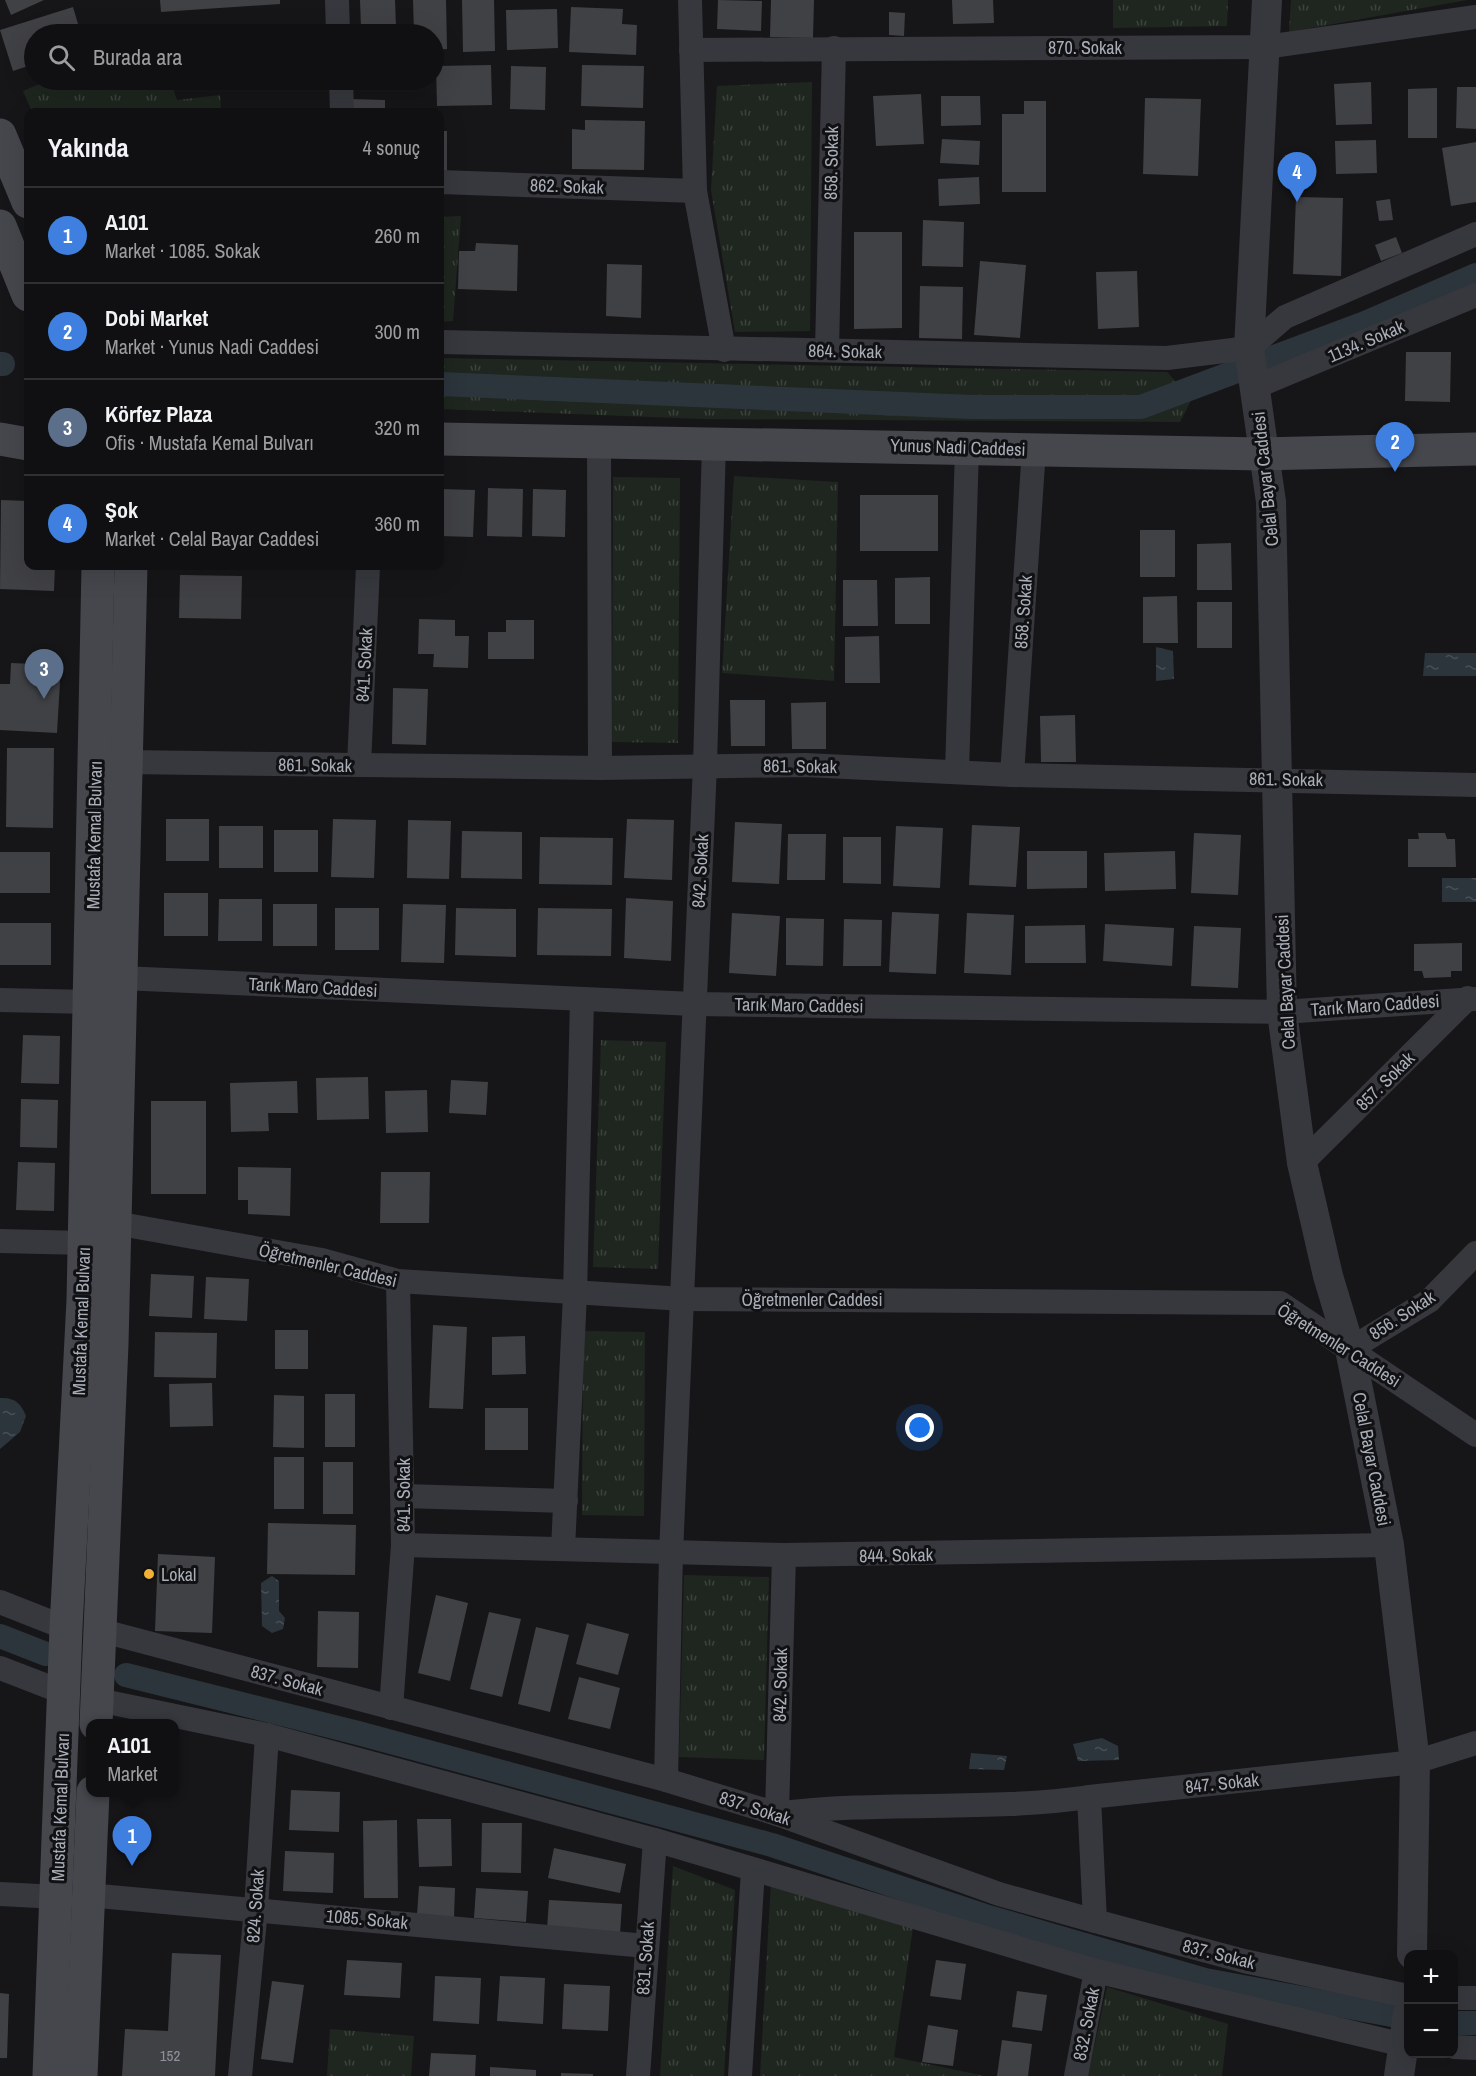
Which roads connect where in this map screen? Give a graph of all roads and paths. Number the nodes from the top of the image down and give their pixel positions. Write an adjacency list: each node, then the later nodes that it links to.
1 (337, 0): 5 (street)
2 (690, 0): 8 (street)
3 (1267, 0): 6 (street, Celal Bayar Caddesi)
4 (1476, 17): 6 (street, 870. Sokak)
5 (338, 24)
6 (1266, 47): 7 (street, 870. Sokak); 20 (street, Celal Bayar Caddesi)
7 (834, 48): 8 (street, 870. Sokak); 22 (street, 858. Sokak)
8 (692, 50): 13 (street)
9 (341, 90): 10 (street)
10 (342, 108)
11 (0, 135): 14 (main road)
12 (444, 182): 13 (street, 862. Sokak)
13 (695, 191): 21 (street)
14 (24, 192)
15 (0, 226): 17 (main road)
16 (1476, 234): 20 (street)
17 (24, 285)
18 (1476, 295): 23 (street, 1134. Sokak)
19 (444, 342): 21 (street, 864. Sokak)
20 (1250, 349): 22 (street, 864. Sokak); 23 (street, Celal Bayar Caddesi)
21 (724, 350): 22 (street, 864. Sokak)
22 (827, 350)
23 (1255, 386): 34 (street, Celal Bayar Caddesi)
24 (24, 422): 25 (main road)
25 (0, 425)
26 (0, 439): 29 (main road)
27 (444, 439): 28 (main road, Yunus Nadi Caddesi)
28 (598, 441): 30 (main road, Yunus Nadi Caddesi); 41 (street)
29 (24, 443)
30 (714, 443): 31 (main road, Yunus Nadi Caddesi); 40 (street, 842. Sokak)
31 (967, 449): 32 (main road, Yunus Nadi Caddesi); 42 (street)
32 (1034, 449): 34 (main road, Yunus Nadi Caddesi); 43 (street, 858. Sokak)
33 (1476, 449): 34 (main road, Yunus Nadi Caddesi)
34 (1263, 454): 44 (street, Celal Bayar Caddesi)
35 (98, 570): 50 (main road, Mustafa Kemal Bulvarı)
36 (131, 570): 38 (main road, Mustafa Kemal Bulvarı)
37 (368, 570): 39 (street, 841. Sokak)
38 (125, 762): 39 (street, 861. Sokak); 46 (main road, Mustafa Kemal Bulvarı)
39 (359, 765): 41 (street, 861. Sokak)
40 (705, 765): 41 (street, 861. Sokak); 42 (street, 861. Sokak); 51 (street, 842. Sokak)
41 (600, 768)
42 (957, 772): 43 (street, 861. Sokak)
43 (1012, 775): 44 (street, 861. Sokak)
44 (1279, 779): 45 (street, 861. Sokak); 52 (street, Celal Bayar Caddesi)
45 (1476, 785)
46 (122, 978): 48 (street, Tarık Maro Caddesi); 54 (main road, Mustafa Kemal Bulvarı)
47 (1472, 998): 52 (street, Tarık Maro Caddesi); 53 (street, 857. Sokak)
48 (582, 999): 51 (street, Tarık Maro Caddesi); 59 (street)
49 (0, 1000): 50 (street)
50 (91, 1002): 56 (main road, Mustafa Kemal Bulvarı)
51 (694, 1004): 52 (street, Tarık Maro Caddesi); 60 (street, 842. Sokak)
52 (1282, 1012): 53 (street, Celal Bayar Caddesi)
53 (1302, 1163): 61 (street, Celal Bayar Caddesi)
54 (115, 1223): 58 (street, Öğretmenler Caddesi); 72 (main road, Mustafa Kemal Bulvarı)
55 (0, 1240): 56 (street)
56 (85, 1243): 71 (main road, Mustafa Kemal Bulvarı)
57 (1476, 1253): 61 (street, 856. Sokak)
58 (398, 1281): 59 (street, Öğretmenler Caddesi); 63 (street, 841. Sokak)
59 (574, 1294): 60 (street, Öğretmenler Caddesi); 64 (street)
60 (684, 1299): 61 (street, Öğretmenler Caddesi); 68 (street, 842. Sokak)
61 (1350, 1348): 62 (street, Öğretmenler Caddesi); 66 (street, Celal Bayar Caddesi)
62 (1476, 1435)
63 (404, 1496): 64 (street); 65 (street, 841. Sokak)
64 (566, 1501): 67 (street)
65 (403, 1545): 67 (street, 844. Sokak); 75 (street, 841. Sokak)
66 (1389, 1545): 69 (street, 844. Sokak); 81 (street, Celal Bayar Caddesi)
67 (563, 1549): 68 (street, 844. Sokak)
68 (671, 1554): 69 (street, 844. Sokak); 82 (street, 842. Sokak)
69 (784, 1555): 85 (street, 842. Sokak)
70 (0, 1602): 71 (street)
71 (66, 1628): 74 (main road, Mustafa Kemal Bulvarı)
72 (99, 1630): 75 (street, 837. Sokak); 76 (main road, Mustafa Kemal Bulvarı)
73 (0, 1668): 74 (street)
74 (65, 1693): 89 (main road, Mustafa Kemal Bulvarı)
75 (391, 1708): 82 (street, 837. Sokak)
76 (97, 1712): 77 (street)
77 (149, 1719)
78 (179, 1723): 79 (street)
79 (267, 1735): 86 (street); 90 (street, 824. Sokak)
80 (1476, 1743): 81 (street, 847. Sokak)
81 (1415, 1762): 84 (street, 847. Sokak); 93 (street, Celal Bayar Caddesi)
82 (666, 1780): 85 (street, 837. Sokak)
83 (92, 1797): 89 (main road, Mustafa Kemal Bulvarı)
84 (1089, 1797): 85 (street, 847. Sokak); 91 (street)
85 (777, 1814): 91 (street, 837. Sokak)
86 (655, 1840): 87 (street); 92 (street, 831. Sokak)
87 (753, 1870): 94 (street); 106 (street)
88 (0, 1894): 89 (street, 1085. Sokak)
89 (73, 1895): 90 (street, 1085. Sokak); 102 (main road, Mustafa Kemal Bulvarı); 103 (main road, Mustafa Kemal Bulvarı)
90 (256, 1909): 92 (street, 1085. Sokak); 104 (street, 824. Sokak)
91 (1095, 1921): 95 (street, 837. Sokak)
92 (646, 1946): 105 (street, 831. Sokak)
93 (1412, 1950)
94 (1096, 1971): 98 (street); 107 (street, 832. Sokak)
95 (1404, 1995)
96 (1458, 1998): 97 (street)
97 (1476, 1998)
98 (1404, 2046)
99 (1458, 2047): 100 (street)
100 (1476, 2048)
101 (1404, 2054): 108 (street)
102 (49, 2076)
103 (81, 2076)
104 (240, 2076)
105 (638, 2076)
106 (740, 2076)
107 (1076, 2076)
108 (1398, 2076)

